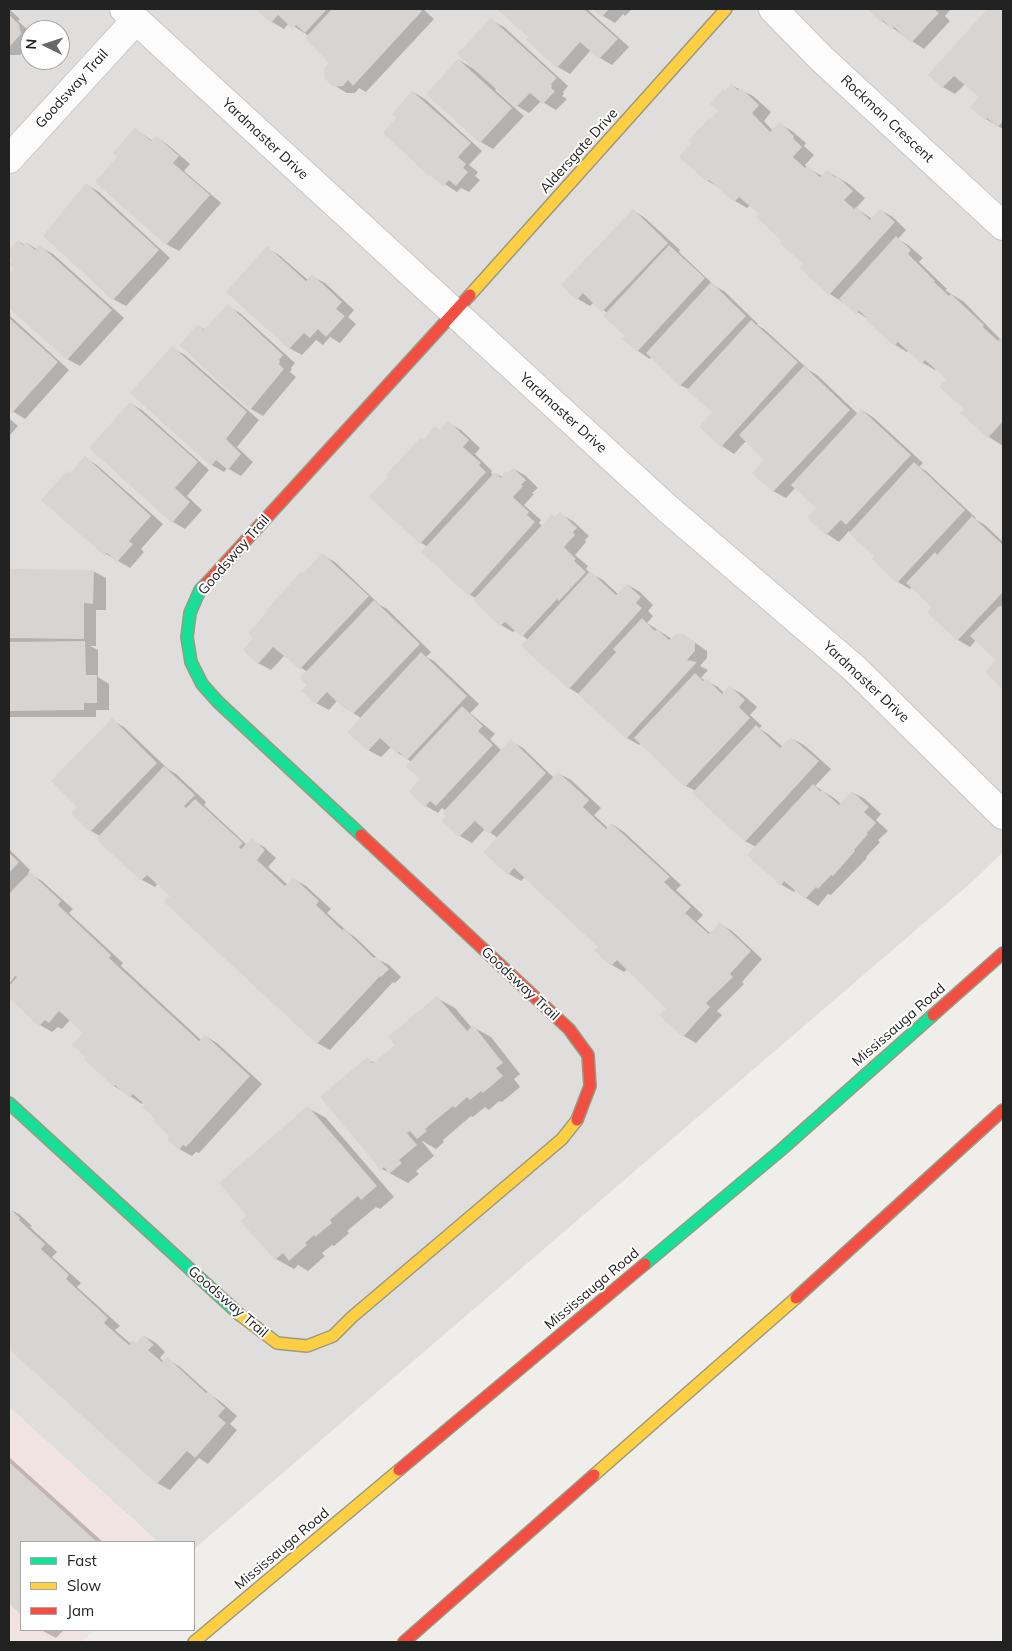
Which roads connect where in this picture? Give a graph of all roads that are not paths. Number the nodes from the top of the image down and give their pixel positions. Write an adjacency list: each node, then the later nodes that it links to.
1 (726, 9): 6 (street, Aldersgate Drive)
2 (774, 9): 5 (street, Rockman Crescent)
3 (130, 14): 4 (street, Goodsway Trail); 6 (street, Yardmaster Drive)
4 (9, 159)
5 (1003, 226)
6 (454, 313): 7 (street, Yardmaster Drive); 9 (street, Goodsway Trail)
7 (1003, 815)
8 (1003, 953): 11 (street, Mississauga Road)
9 (9, 1103)
10 (1003, 1110): 12 (street)
11 (194, 1642)
12 (404, 1642)

